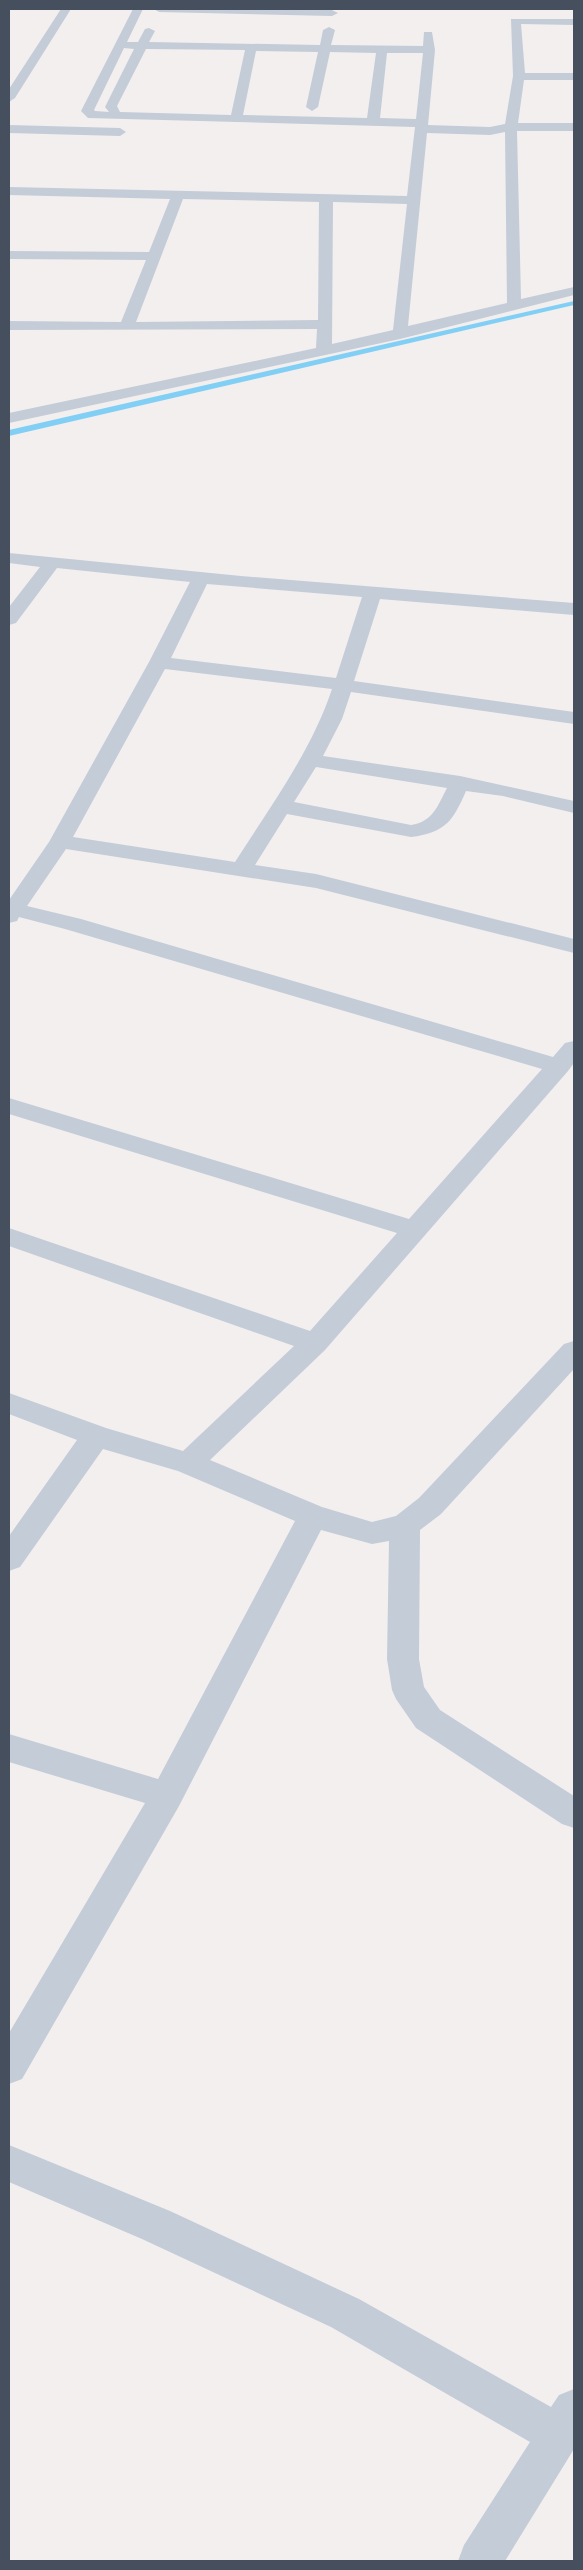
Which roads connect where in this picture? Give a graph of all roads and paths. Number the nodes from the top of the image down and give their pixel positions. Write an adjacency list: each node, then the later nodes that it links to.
1 (66, 9): 16 (street)
2 (137, 9): 3 (street); 8 (street)
3 (158, 9): 4 (street); 9 (street)
4 (332, 11): 11 (street)
5 (516, 15): 6 (street); 14 (street)
6 (574, 22)
7 (428, 34): 13 (street)
8 (121, 45): 9 (street); 20 (street)
9 (144, 45): 10 (street); 19 (street)
10 (251, 47): 11 (street); 21 (street)
11 (326, 48): 12 (street); 18 (street)
12 (382, 49): 13 (street); 22 (street)
13 (429, 50): 26 (street)
14 (519, 76): 15 (street); 23 (street)
15 (574, 77)
16 (13, 86): 17 (street)
17 (9, 98)
18 (312, 107)
19 (115, 111): 20 (street); 21 (street)
20 (92, 115): 21 (street); 27 (street)
21 (237, 116): 22 (street)
22 (373, 119): 26 (street)
23 (510, 126): 24 (street); 26 (street); 36 (street)
24 (574, 127)
25 (9, 129): 27 (street)
26 (418, 130): 32 (street)
27 (76, 132): 28 (street)
28 (129, 133)
29 (9, 191): 30 (street)
30 (178, 194): 31 (street); 34 (street)
31 (326, 198): 32 (street); 37 (street)
32 (412, 200): 40 (street)
33 (9, 255): 34 (street)
34 (154, 256): 39 (street)
35 (574, 291): 36 (street)
36 (514, 305): 40 (street)
37 (325, 324): 39 (street); 41 (street)
38 (9, 326): 39 (street)
39 (127, 327)
40 (400, 334): 41 (street)
41 (324, 351): 42 (street)
42 (9, 418)
43 (9, 558): 44 (street)
44 (53, 562): 45 (street); 48 (street)
45 (201, 578): 46 (street); 49 (street)
46 (373, 593): 47 (street); 50 (street)
47 (574, 609)
48 (9, 619)
49 (159, 662): 50 (street); 56 (street)
50 (344, 685): 51 (street); 52 (street)
51 (574, 718)
52 (310, 760): 53 (street); 54 (street)
53 (460, 782): 54 (street); 55 (street)
54 (281, 806): 57 (street)
55 (574, 806)
56 (60, 842): 57 (street); 58 (street)
57 (242, 870): 59 (street)
58 (10, 911): 60 (street)
59 (574, 946)
60 (566, 1057): 62 (street)
61 (9, 1106): 62 (street)
62 (414, 1229): 64 (street)
63 (9, 1236): 64 (street)
64 (315, 1343): 68 (street)
65 (568, 1368): 70 (street)
66 (9, 1403): 67 (street)
67 (96, 1436): 68 (street); 71 (street)
68 (188, 1463): 69 (street)
69 (313, 1516): 70 (street); 73 (street)
70 (405, 1526): 74 (street)
71 (9, 1559)
72 (9, 1748): 73 (street)
73 (167, 1796): 75 (street)
74 (574, 1814)
75 (9, 2066)
76 (9, 2163): 77 (street)
77 (567, 2423): 78 (street)
78 (480, 2561)

